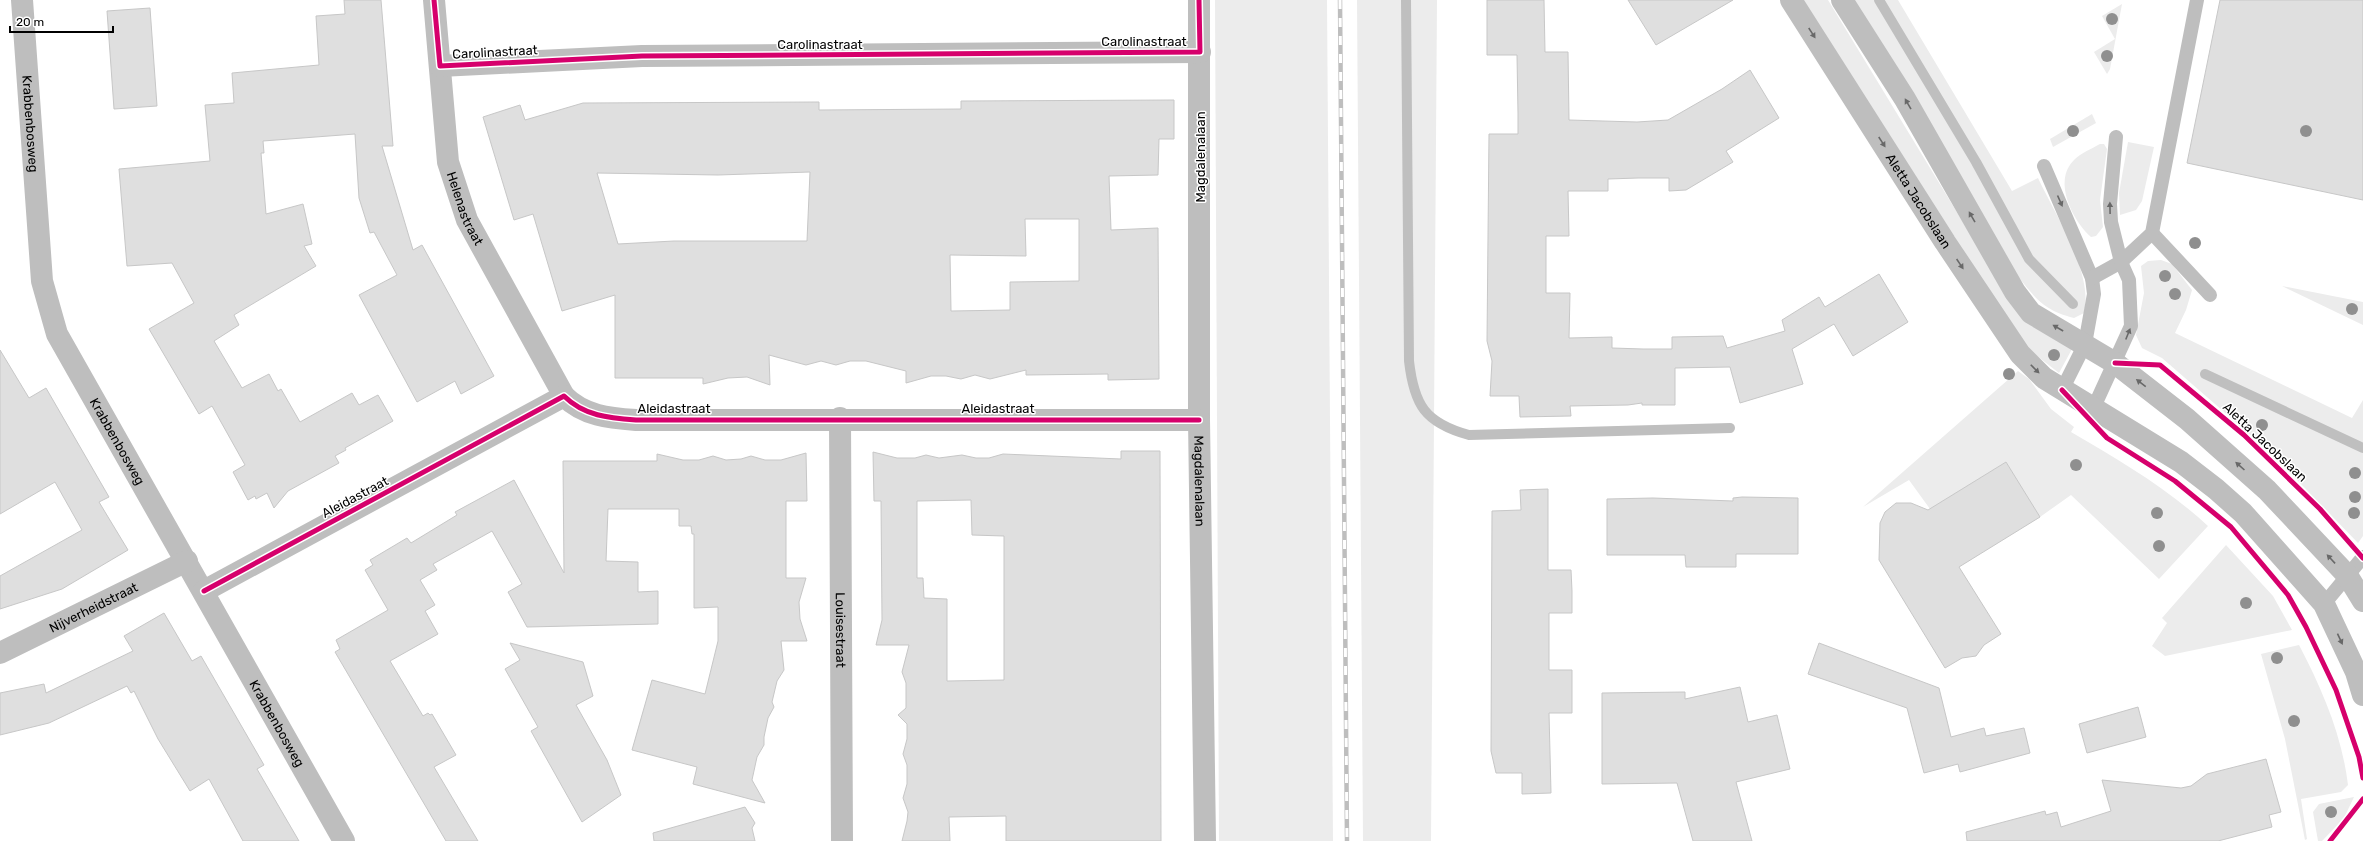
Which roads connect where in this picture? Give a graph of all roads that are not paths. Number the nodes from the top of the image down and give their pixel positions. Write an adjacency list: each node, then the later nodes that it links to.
1 (22, 0): 23 (street, Krabbenbosweg)
2 (434, 0): 8 (street, Helenastraat)
3 (1199, 0): 7 (street, Magdalenalaan)
4 (1791, 0): 17 (street, Aletta Jacobslaan, one-way to 17)
5 (1842, 0): 15 (street, one-way to 5)
6 (2197, 0): 11 (lane)
7 (1200, 52): 8 (street, Carolinastraat); 21 (street, Magdalenalaan)
8 (440, 66): 18 (street, Helenastraat)
9 (2116, 137): 12 (lane, one-way to 9)
10 (2044, 166): 13 (lane, one-way to 13)
11 (2152, 233): 12 (lane); 14 (lane)
12 (2121, 262): 13 (lane); 16 (lane, one-way to 12)
13 (2092, 278): 15 (lane)
14 (2210, 295)
15 (2085, 344): 16 (street); 17 (lane)
16 (2116, 363): 19 (lane); 24 (street, one-way to 16)
17 (2062, 390): 19 (street, Aletta Jacobslaan)
18 (564, 396): 20 (street, Aleidastraat); 25 (street, Aleidastraat)
19 (2094, 408): 27 (street, Aletta Jacobslaan)
20 (840, 418): 21 (street, Aleidastraat); 31 (street, Louisestraat)
21 (1199, 420): 32 (street, Magdalenalaan)
22 (2363, 557): 24 (lane)
23 (187, 561): 25 (street, Krabbenbosweg); 28 (street, Nijverheidstraat)
24 (2347, 575): 26 (street); 27 (lane)
25 (204, 591): 30 (street, Krabbenbosweg)
26 (2363, 601)
27 (2324, 604): 29 (street, Aletta Jacobslaan, one-way to 29)
28 (0, 654)
29 (2363, 695)
30 (344, 841)
31 (842, 841)
32 (1205, 841)

